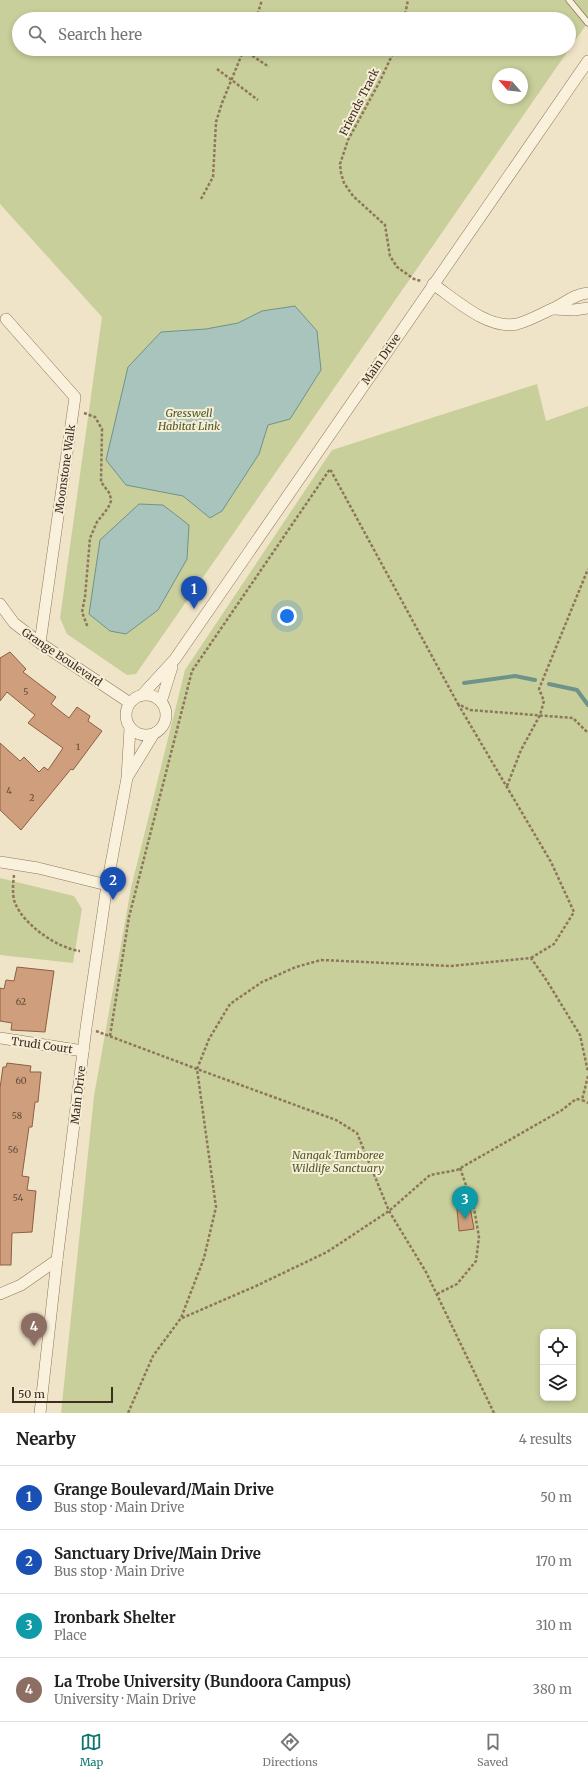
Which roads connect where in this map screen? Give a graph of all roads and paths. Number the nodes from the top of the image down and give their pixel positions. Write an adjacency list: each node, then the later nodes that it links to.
1 (262, 0): 4 (path)
2 (408, 0): 5 (path)
3 (569, 0): 6 (lane)
4 (258, 12)
5 (405, 12)
6 (588, 23)
7 (241, 56): 13 (path)
8 (254, 56): 11 (path)
9 (392, 56): 16 (path, Friends Track)
10 (588, 61): 17 (street, Main Drive)
11 (269, 67)
12 (217, 69): 13 (path)
13 (232, 80): 14 (path); 15 (path)
14 (258, 100)
15 (200, 199)
16 (414, 279)
17 (433, 284): 20 (street); 27 (street, Main Drive)
18 (588, 293): 20 (street)
19 (588, 308): 20 (street)
20 (552, 309)
21 (6, 319): 22 (street, Moonstone Walk)
22 (73, 410): 25 (path); 26 (street, Moonstone Walk)
23 (588, 569): 32 (path)
24 (0, 604): 26 (street, Grange Boulevard)
25 (88, 628)
26 (40, 643): 30 (street, Grange Boulevard)
27 (175, 659): 28 (street, Main Drive); 29 (street, Main Drive)
28 (142, 695): 29 (street); 30 (street)
29 (161, 702): 35 (street)
30 (130, 703): 33 (street)
31 (458, 704): 32 (path); 37 (path); 44 (path)
32 (540, 715): 34 (path); 37 (path)
33 (130, 728): 35 (street); 36 (street, Main Drive)
34 (588, 733)
35 (152, 735): 36 (street, Main Drive)
36 (127, 778): 40 (street, Main Drive)
37 (507, 787): 42 (path)
38 (0, 862): 39 (street)
39 (16, 864): 40 (street); 41 (path)
40 (107, 885): 43 (street, Main Drive)
41 (80, 951)
42 (531, 958): 47 (path); 48 (path)
43 (86, 1028): 44 (path); 46 (street, Main Drive)
44 (110, 1036): 47 (path)
45 (0, 1038): 46 (street, Trudi Court)
46 (83, 1050): 54 (street, Main Drive)
47 (197, 1069): 53 (path); 57 (path)
48 (588, 1072)
49 (588, 1076): 50 (path)
50 (582, 1100): 51 (path); 52 (path)
51 (588, 1103)
52 (460, 1168): 53 (path); 56 (path)
53 (389, 1211): 56 (path); 57 (path)
54 (57, 1260): 55 (street); 58 (street, Main Drive)
55 (0, 1294)
56 (437, 1294): 60 (path)
57 (181, 1318): 59 (path)
58 (40, 1413)
59 (128, 1413)
60 (494, 1413)

